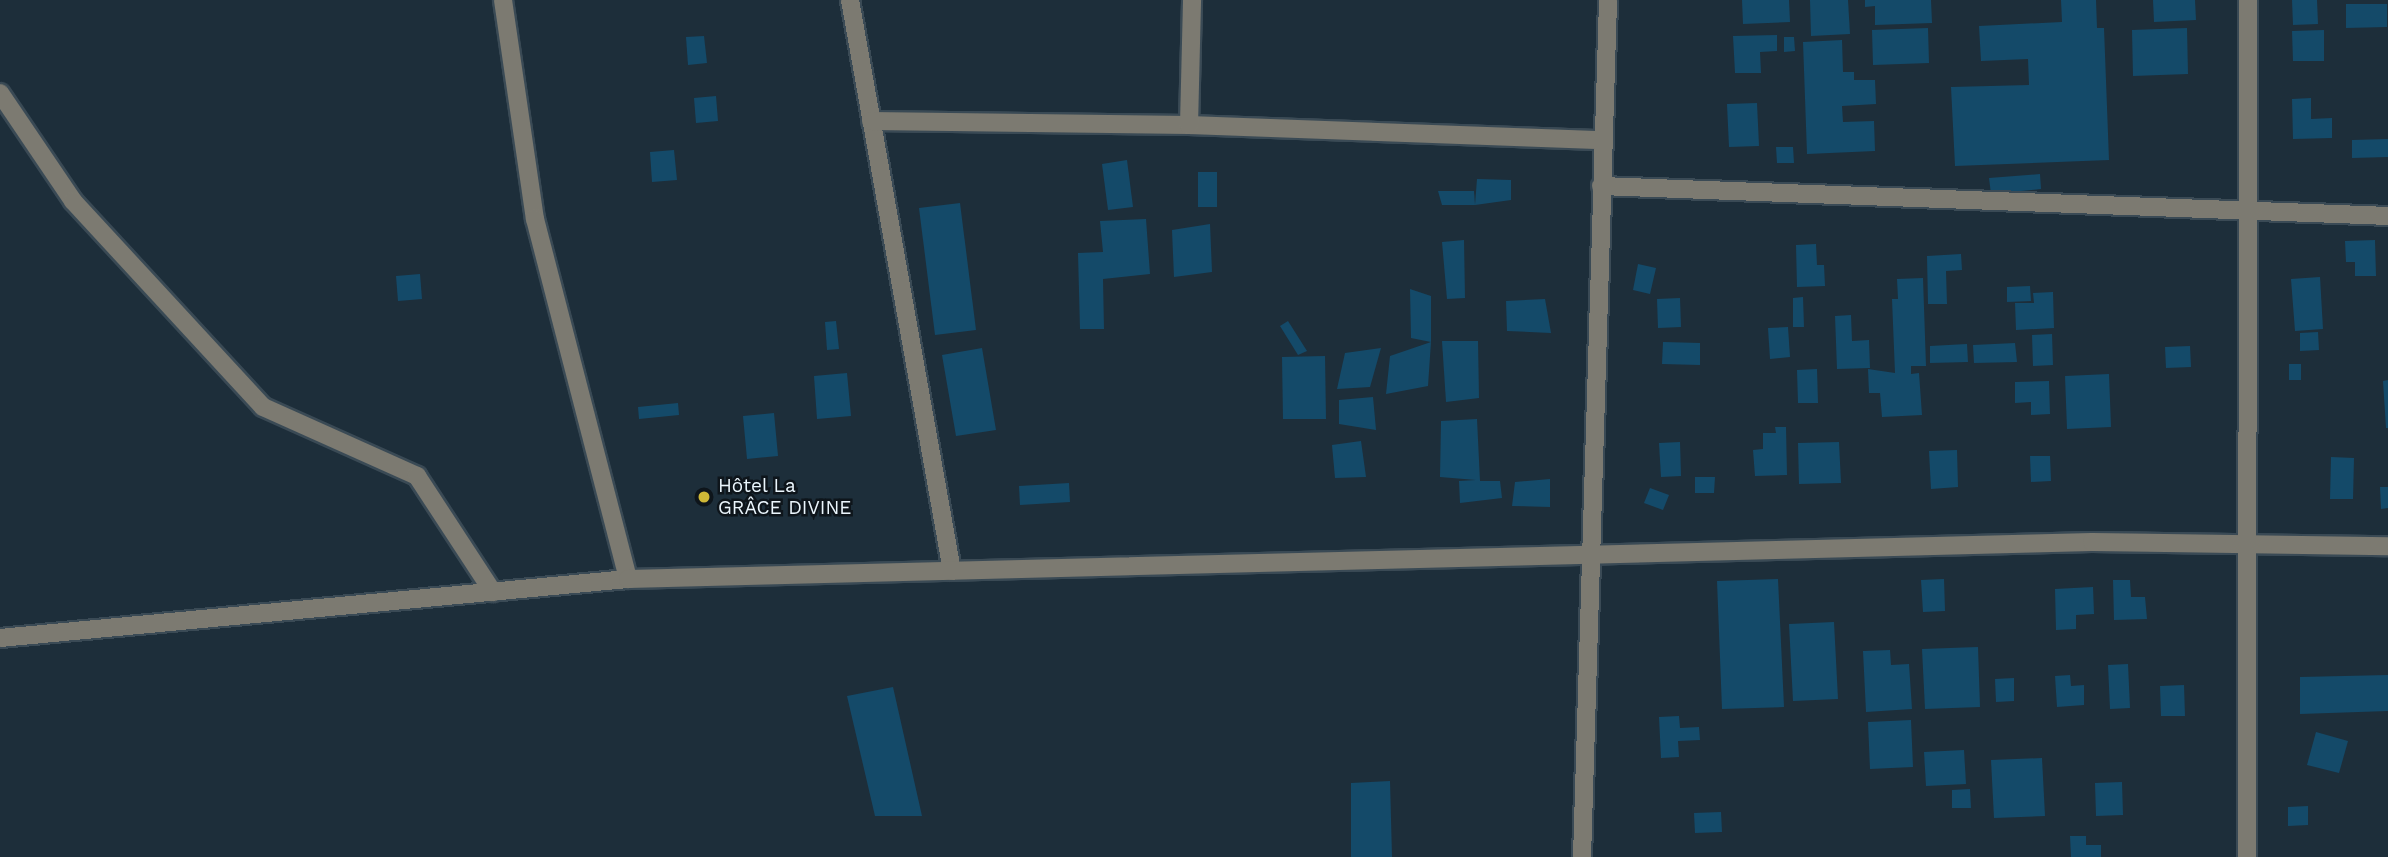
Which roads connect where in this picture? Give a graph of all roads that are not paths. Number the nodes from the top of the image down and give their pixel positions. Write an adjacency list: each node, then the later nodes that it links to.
1 (503, 0): 17 (street)
2 (850, 0): 7 (street)
3 (1192, 0): 8 (street)
4 (1608, 0): 9 (street)
5 (2248, 0): 11 (street)
6 (0, 93): 18 (street)
7 (871, 121): 8 (street); 16 (street)
8 (1189, 125): 9 (street)
9 (1603, 140): 10 (street)
10 (1601, 186): 11 (street); 15 (street)
11 (2247, 210): 12 (street); 13 (street)
12 (2388, 216)
13 (2247, 545): 14 (street); 15 (street); 21 (street)
14 (2388, 546)
15 (1588, 556): 16 (street); 20 (street)
16 (952, 571): 17 (street)
17 (628, 579): 18 (street)
18 (493, 592): 19 (street)
19 (0, 638)
20 (1582, 857)
21 (2247, 857)

